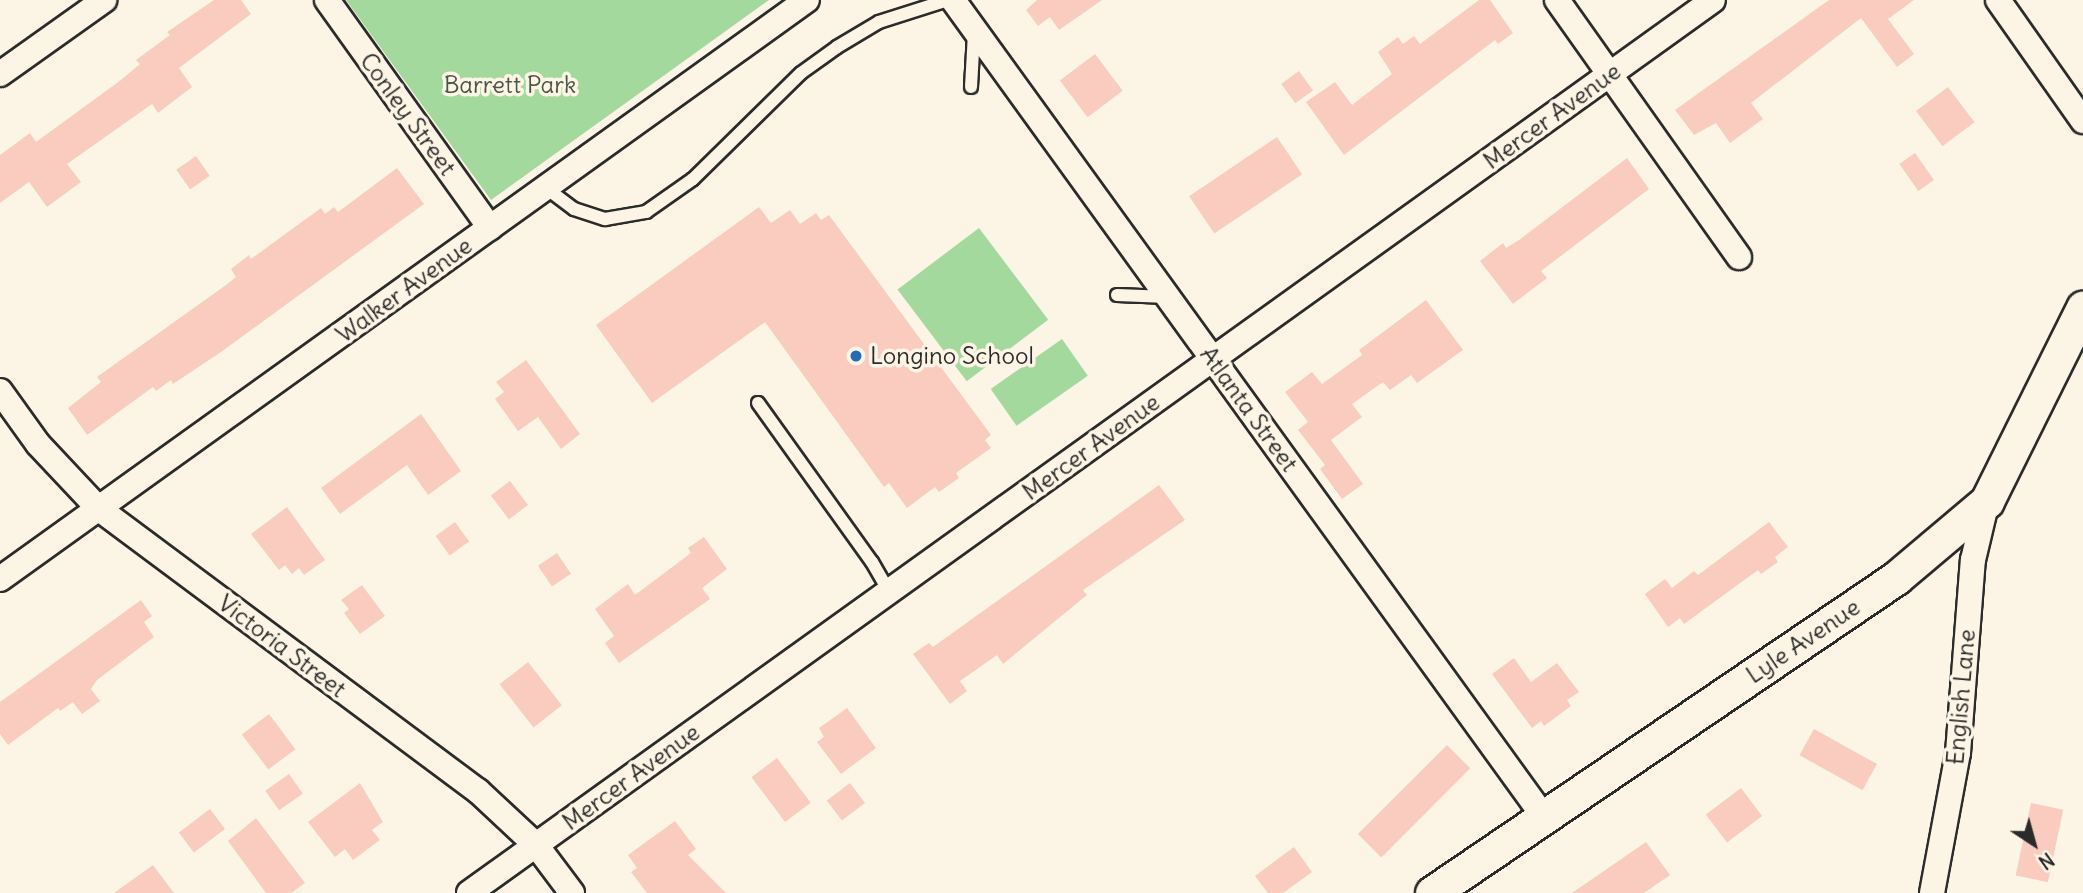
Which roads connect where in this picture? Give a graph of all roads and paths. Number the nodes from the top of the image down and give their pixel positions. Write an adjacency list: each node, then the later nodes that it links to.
1 (104, 0): 10 (street)
2 (327, 0): 15 (street, Conley Street)
3 (807, 0): 14 (street, Walker Avenue)
4 (948, 0): 14 (lane)
5 (953, 0): 9 (street, Atlanta Street)
6 (1557, 0): 11 (street)
7 (1713, 0): 11 (street, Mercer Avenue)
8 (1998, 0): 13 (street)
9 (975, 30): 12 (lane); 18 (street, Atlanta Street)
10 (0, 74)
11 (1610, 74): 16 (street); 20 (street, Mercer Avenue)
12 (971, 87)
13 (2083, 121)
14 (545, 188): 15 (street, Walker Avenue)
15 (490, 228): 24 (street, Walker Avenue)
16 (1739, 257)
17 (1117, 295): 18 (lane)
18 (1168, 297): 20 (street, Atlanta Street)
19 (2083, 308): 23 (street, Lyle Avenue)
20 (1213, 359): 26 (street, Mercer Avenue); 27 (street, Atlanta Street)
21 (0, 391): 24 (street, Victoria Street)
22 (758, 403): 26 (lane)
23 (1987, 500): 27 (street, Lyle Avenue); 32 (street, English Lane)
24 (99, 508): 25 (street, Walker Avenue); 28 (street, Victoria Street)
25 (0, 579)
26 (889, 592): 28 (street, Mercer Avenue)
27 (1544, 817): 31 (street, Lyle Avenue)
28 (536, 845): 29 (street, Mercer Avenue); 30 (street, Victoria Street)
29 (469, 893)
30 (572, 893)
31 (1432, 893)
32 (1932, 893)

